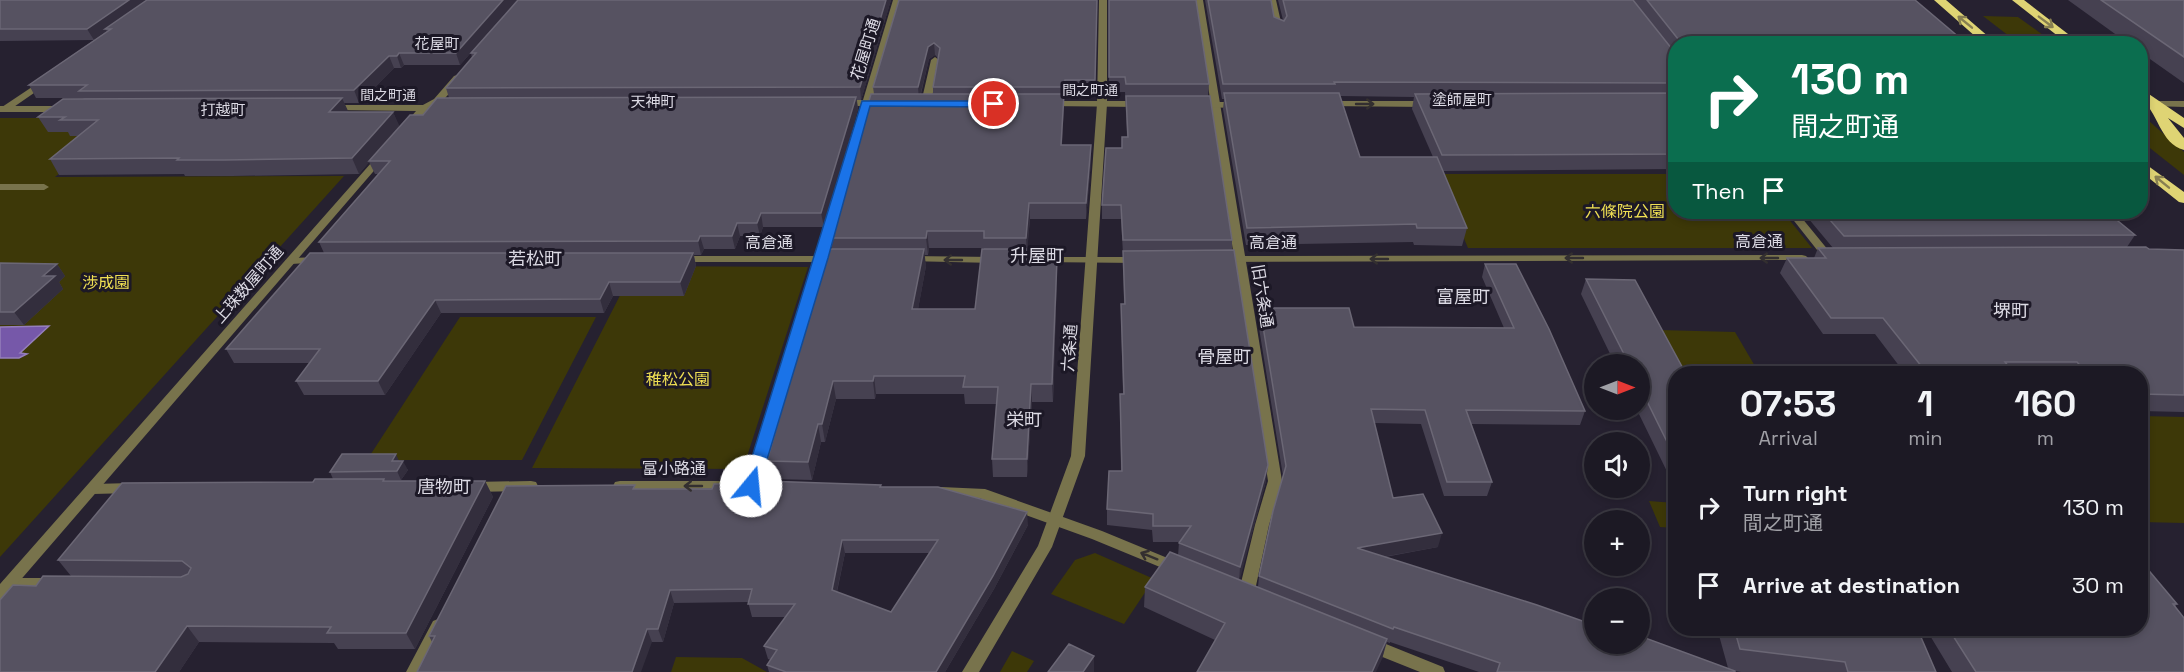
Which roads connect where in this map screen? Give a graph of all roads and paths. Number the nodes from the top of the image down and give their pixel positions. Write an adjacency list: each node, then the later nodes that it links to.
1 (897, 0): 14 (street, 花屋町通)
2 (1103, 0): 21 (street, 六条通)
3 (1199, 0): 29 (street, 旧六条通)
4 (1272, 0): 7 (street)
5 (1939, 0): 8 (highway, one-way to 5)
6 (2017, 0): 9 (highway, one-way to 9)
7 (1279, 31)
8 (1982, 36)
9 (2065, 36)
10 (935, 60): 18 (street)
11 (466, 68): 32 (street, 上珠数屋町通)
12 (54, 75): 34 (street)
13 (2148, 98): 26 (highway)
14 (866, 103): 15 (street); 17 (street); 42 (street, 花屋町通)
15 (890, 103)
16 (914, 103): 18 (street)
17 (832, 104)
18 (926, 104): 19 (street)
19 (937, 104)
20 (1039, 104): 21 (street, 間之町通)
21 (1102, 104): 22 (street, 間之町通); 53 (street, 六条通)
22 (1150, 104)
23 (1183, 104): 29 (street)
24 (1322, 104): 25 (street, one-way to 25)
25 (1440, 104)
26 (2156, 104): 27 (street); 35 (highway); 36 (highway)
27 (2184, 104)
28 (448, 105): 32 (street, 間之町通)
29 (1216, 105): 30 (street); 47 (street, 旧六条通)
30 (1251, 105)
31 (327, 108): 32 (street, 間之町通)
32 (424, 108): 52 (street, 上珠数屋町通)
33 (77, 109): 34 (street)
34 (2, 110)
35 (2184, 124)
36 (2184, 146)
37 (2148, 170): 40 (highway, one-way to 37)
38 (0, 187): 39 (street)
39 (44, 187)
40 (2184, 199)
41 (1799, 219): 47 (street, 高倉通, one-way to 47)
42 (822, 258): 43 (street, 高倉通); 44 (street, 高倉通); 56 (street, 花屋町通)
43 (667, 259)
44 (856, 259)
45 (902, 259): 49 (street, one-way to 45)
46 (1205, 259): 47 (street, 高倉通)
47 (1240, 259): 65 (street, 旧六条通)
48 (334, 260): 52 (street)
49 (1006, 260)
50 (1029, 260): 53 (street)
51 (1147, 260): 53 (street)
52 (291, 261): 59 (street, 上珠数屋町通)
53 (1092, 261): 61 (street, 六条通)
54 (543, 486): 57 (street)
55 (601, 486): 56 (street, 富小路通, one-way to 55)
56 (757, 486)
57 (461, 487)
58 (149, 488): 59 (street)
59 (93, 489): 64 (street, 上珠数屋町通)
60 (923, 491): 61 (street)
61 (1055, 520): 62 (street, one-way to 61); 69 (street, 六条通)
62 (1192, 574)
63 (66, 584): 64 (street)
64 (5, 589)
65 (1246, 595)
66 (445, 610): 68 (street)
67 (1352, 638): 70 (street)
68 (414, 672)
69 (970, 672)
70 (1437, 672)

